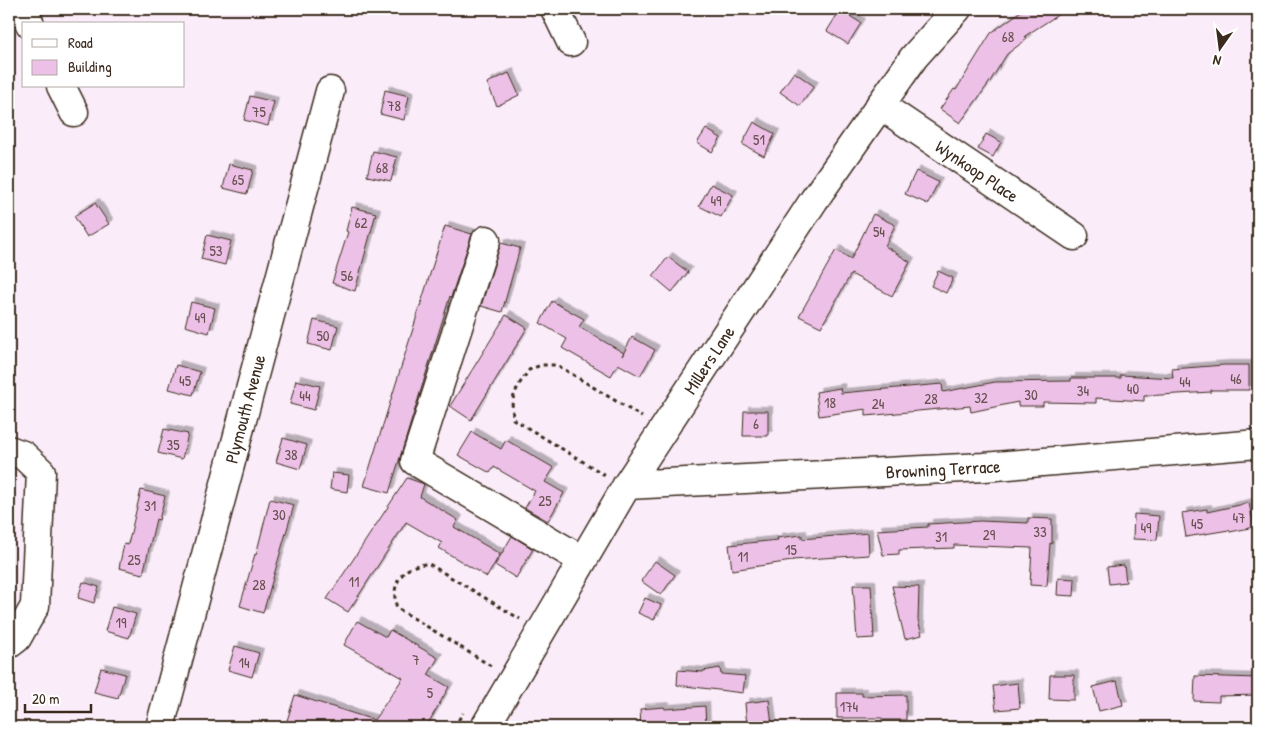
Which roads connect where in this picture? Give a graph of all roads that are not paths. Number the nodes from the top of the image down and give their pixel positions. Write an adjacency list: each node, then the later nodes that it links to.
1 (23, 9): 4 (street)
2 (555, 9): 5 (street)
3 (957, 9): 8 (street, Millers Lane)
4 (29, 22)
5 (571, 42)
6 (62, 88): 9 (street)
7 (330, 91): 17 (street, Plymouth Avenue)
8 (880, 105): 10 (street, Wynkoop Place); 14 (street, Millers Lane)
9 (74, 112)
10 (1074, 236)
11 (486, 240): 15 (street)
12 (1258, 444): 14 (street, Browning Terrace)
13 (9, 450): 16 (street)
14 (617, 481): 15 (street, Millers Lane)
15 (582, 560): 18 (street, Millers Lane)
16 (9, 644)
17 (160, 727)
18 (485, 727)

